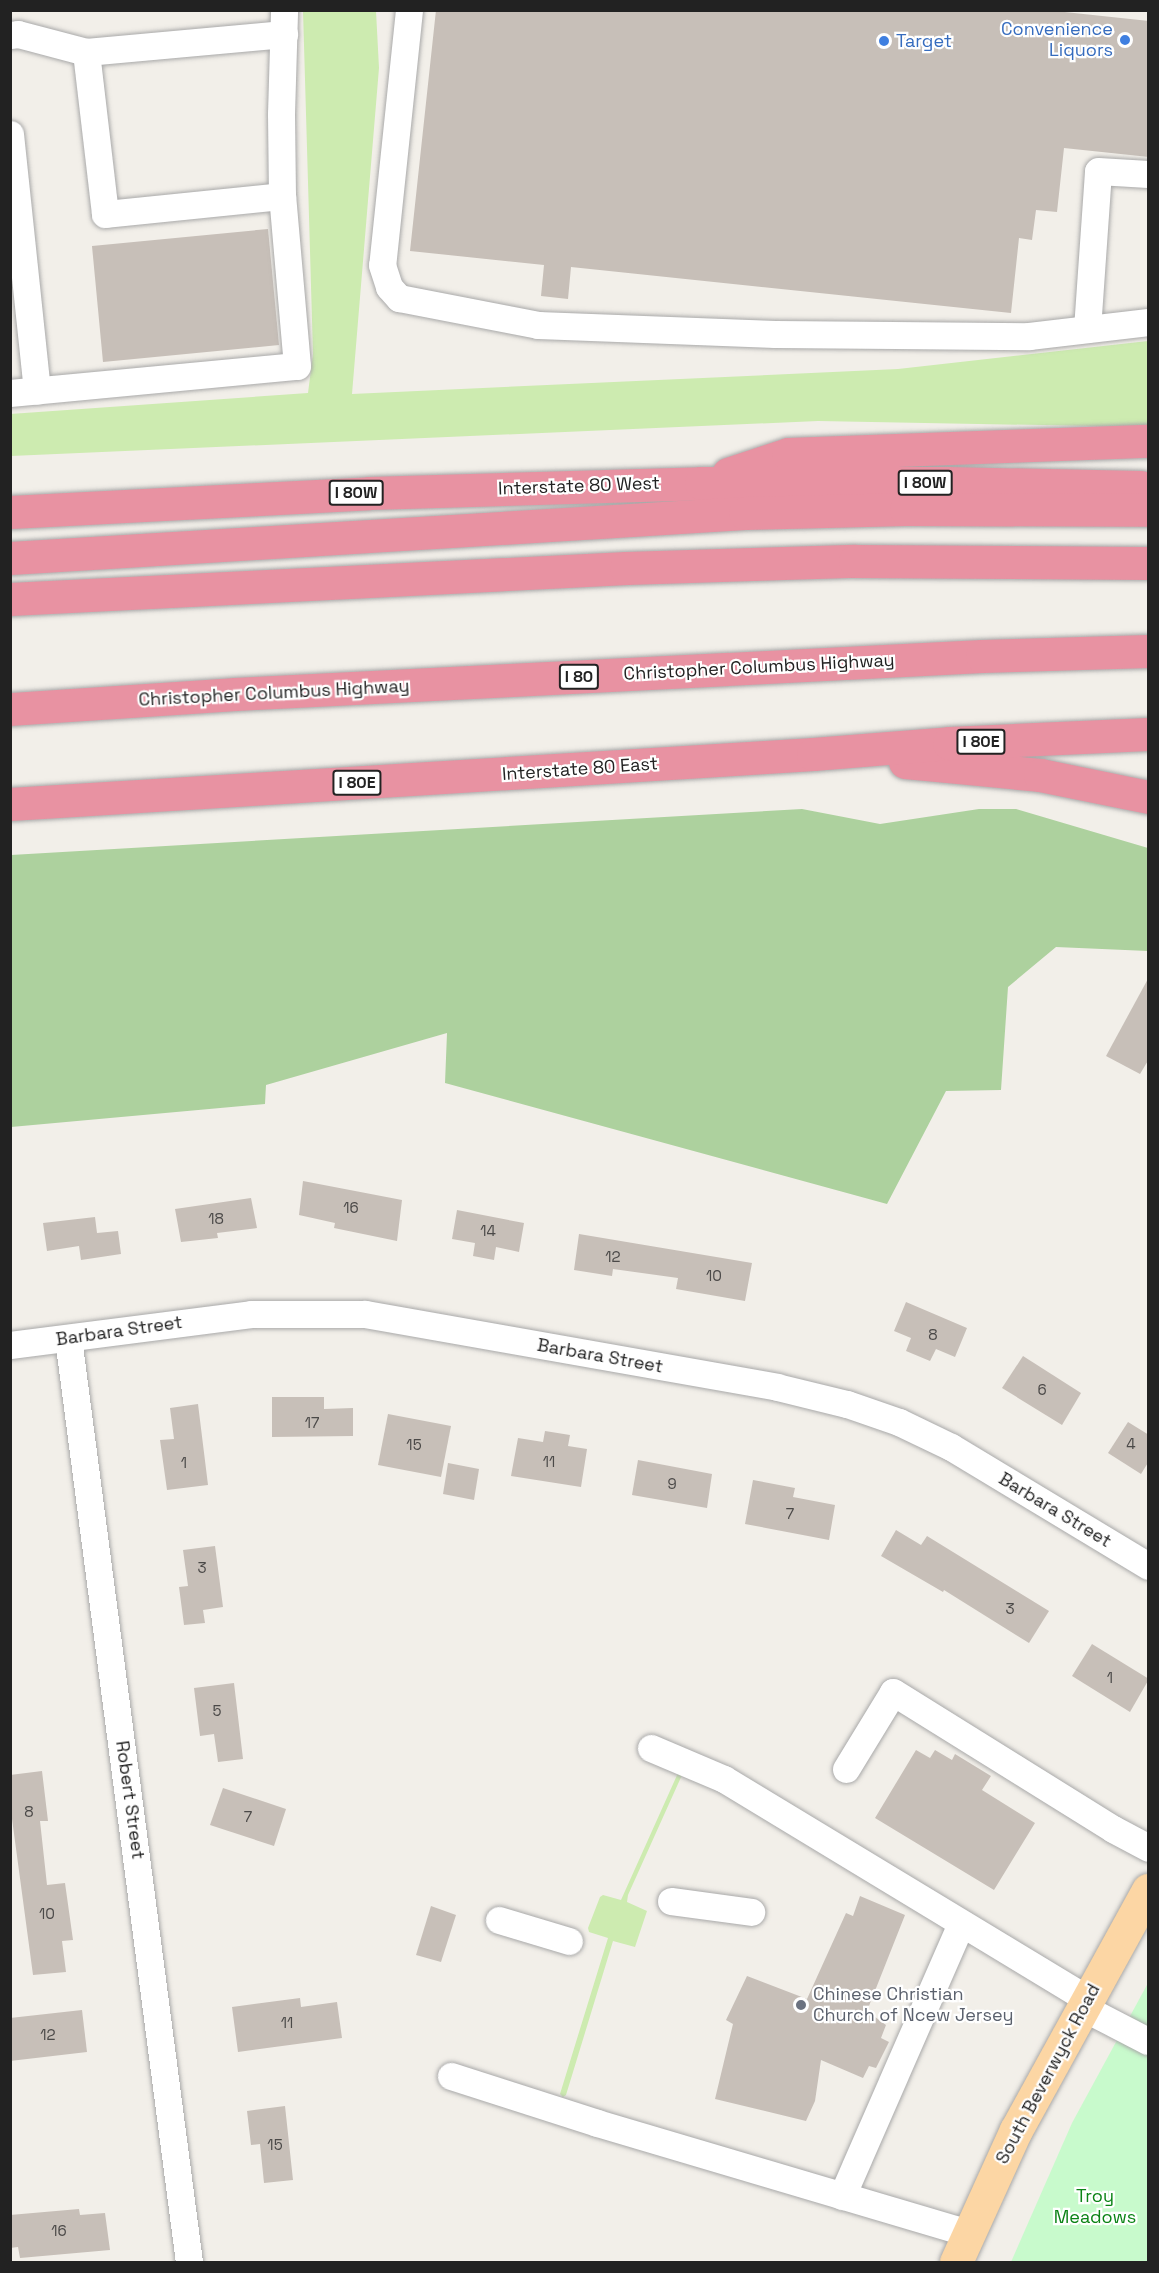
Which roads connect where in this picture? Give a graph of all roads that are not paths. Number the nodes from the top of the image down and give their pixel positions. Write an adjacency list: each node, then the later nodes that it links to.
1 (409, 10): 9 (street)
2 (284, 22): 4 (street); 7 (street)
3 (15, 27): 4 (street)
4 (86, 52): 7 (street)
5 (10, 134): 10 (street)
6 (1149, 174): 9 (street)
7 (282, 196): 10 (street)
8 (1149, 322): 9 (street)
9 (1087, 329)
10 (24, 392)
11 (1149, 441): 12 (highway)
12 (701, 483): 13 (highway, Interstate 80 West / I 80W); 15 (highway, Interstate 80 West / I 80W)
13 (1149, 488)
14 (1149, 510): 16 (highway)
15 (10, 512)
16 (10, 558)
17 (1149, 563): 18 (highway)
18 (10, 599)
19 (1149, 651): 20 (highway, Christopher Columbus Highway / I 80)
20 (10, 709)
21 (1149, 734): 22 (highway, Interstate 80 East / I 80E)
22 (813, 754): 23 (highway); 24 (highway, Interstate 80 East / I 80E)
23 (1149, 797)
24 (10, 804)
25 (68, 1338): 26 (street, Barbara Street); 27 (street, Barbara Street); 42 (street, Robert Street)
26 (10, 1345)
27 (1149, 1566)
28 (651, 1748): 35 (street)
29 (846, 1769): 30 (street)
30 (1149, 1848)
31 (1147, 1895): 37 (main road, South Beverwyck Road)
32 (671, 1901): 33 (street)
33 (751, 1912)
34 (499, 1920): 36 (street)
35 (961, 1924): 37 (street); 40 (street)
36 (568, 1941)
37 (1085, 2003): 38 (street); 41 (main road, South Beverwyck Road)
38 (1149, 2041)
39 (451, 2076): 40 (street)
40 (842, 2196): 41 (street)
41 (962, 2248)
42 (189, 2262)

